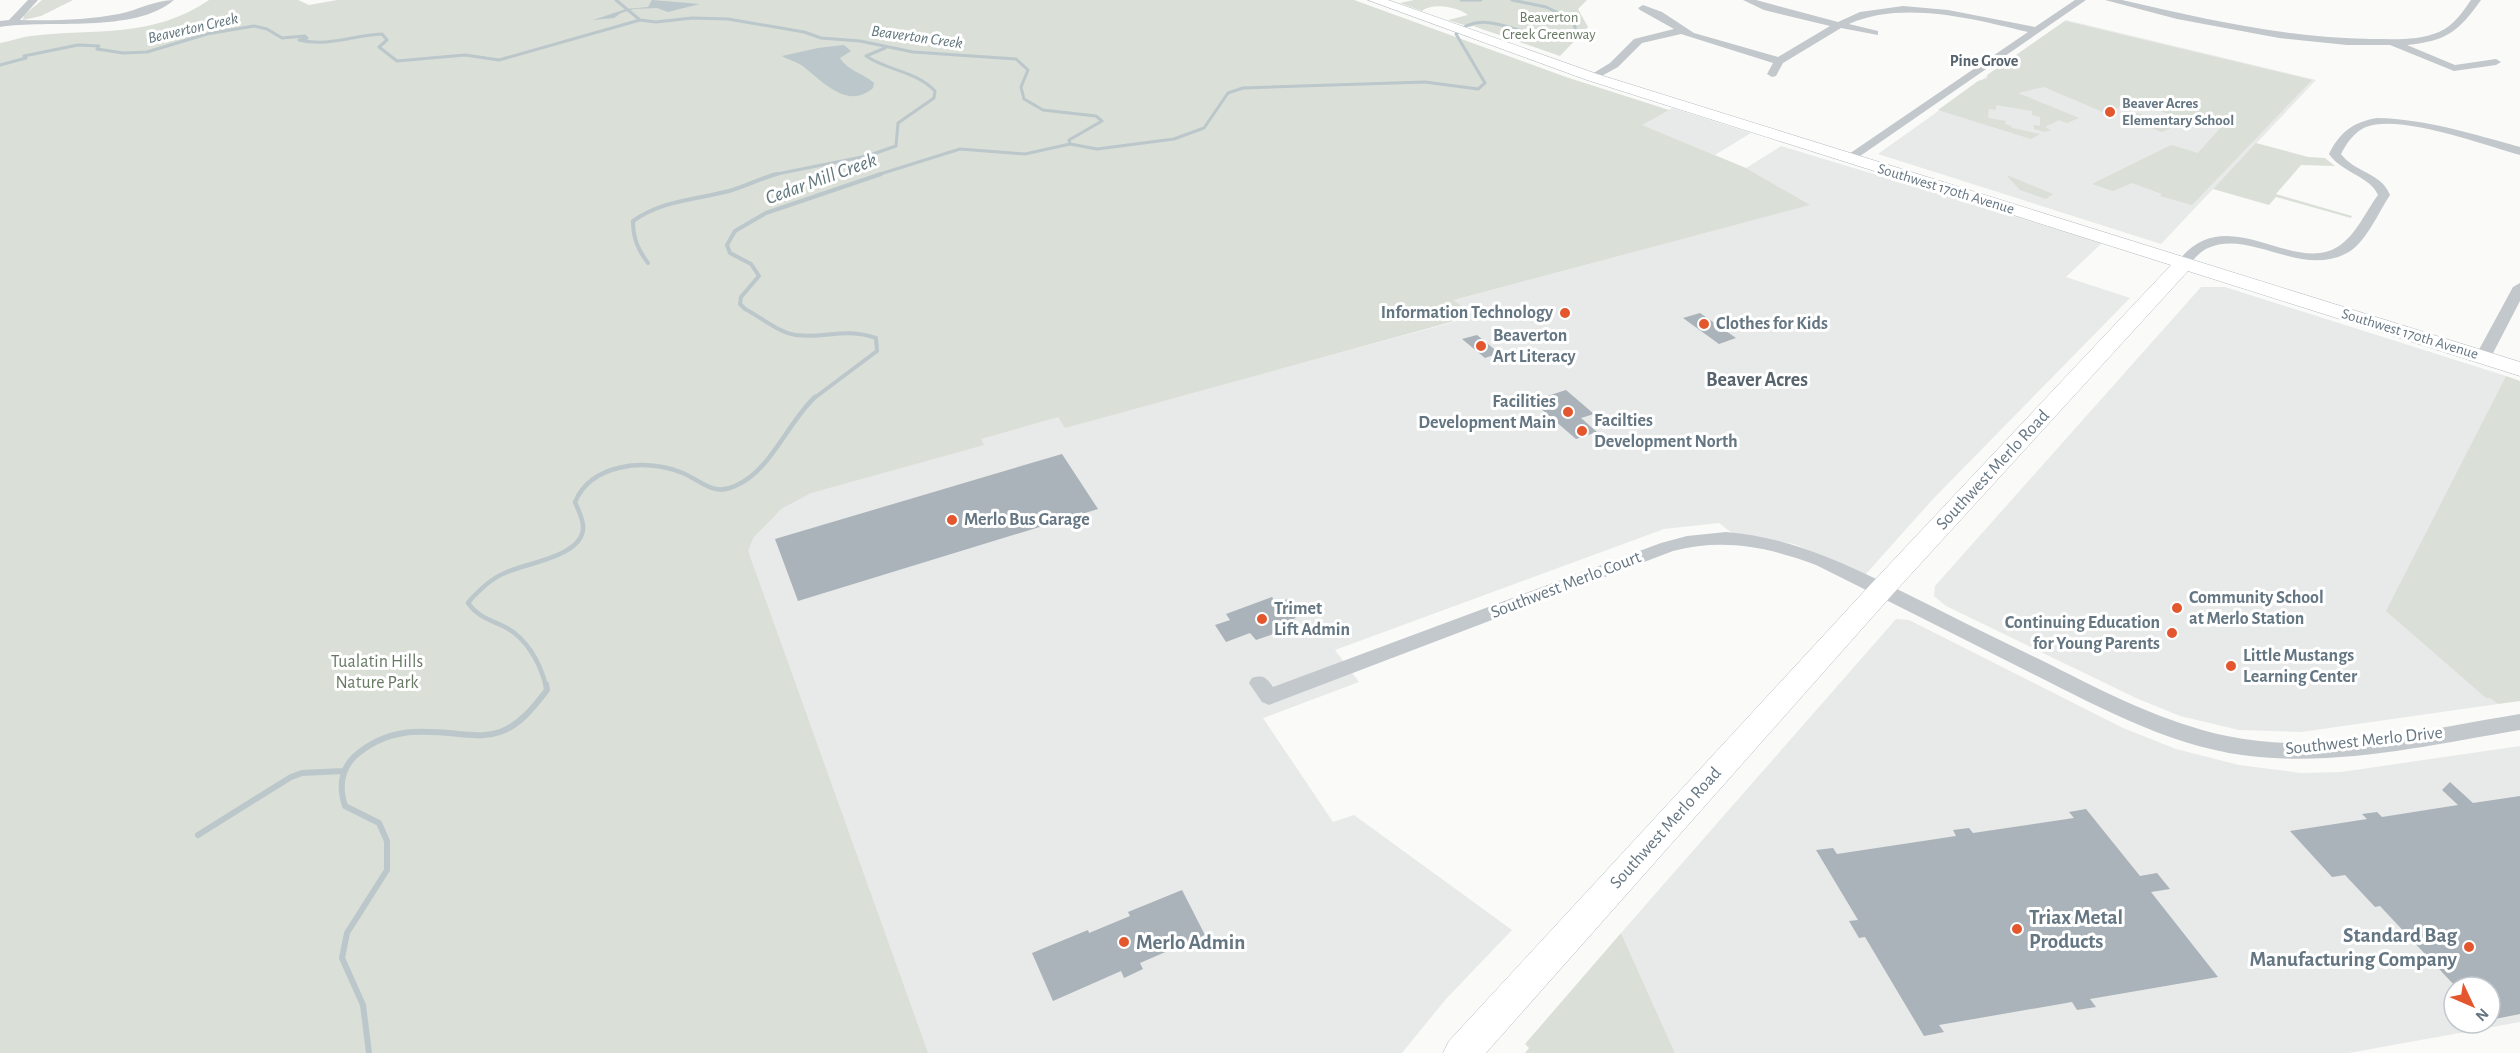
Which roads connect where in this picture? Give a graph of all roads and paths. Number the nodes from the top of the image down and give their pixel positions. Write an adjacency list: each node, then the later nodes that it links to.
1 (33, 0): 10 (street)
2 (169, 0): 10 (street)
3 (1375, 0): 20 (main road, Southwest 170th Avenue)
4 (1748, 0): 12 (street)
5 (2081, 0): 14 (street)
6 (2110, 0): 16 (street)
7 (2476, 0): 16 (street)
8 (1901, 3): 12 (street); 14 (street)
9 (1643, 8): 13 (street)
10 (13, 21): 11 (street)
11 (0, 24)
12 (1840, 27): 15 (street); 17 (street)
13 (1680, 31): 17 (street); 20 (street)
14 (2037, 31): 22 (street)
15 (1874, 33)
16 (2392, 42): 18 (street)
17 (1779, 61): 19 (street)
18 (2496, 62)
19 (1772, 74)
20 (1592, 77): 22 (main road, Southwest 170th Avenue)
21 (2520, 151): 23 (street, Southwest Merlo Road)
22 (1850, 159): 23 (main road, Southwest 170th Avenue)
23 (2184, 264): 25 (main road, Southwest 170th Avenue); 27 (main road, Southwest Merlo Road)
24 (2520, 290): 25 (street)
25 (2484, 357): 26 (main road, Southwest 170th Avenue)
26 (2520, 369)
27 (1881, 590): 28 (street, Southwest Merlo Court); 29 (street, Southwest Merlo Drive); 30 (main road, Southwest Merlo Road)
28 (1259, 683)
29 (2520, 722)
30 (1462, 1053)

